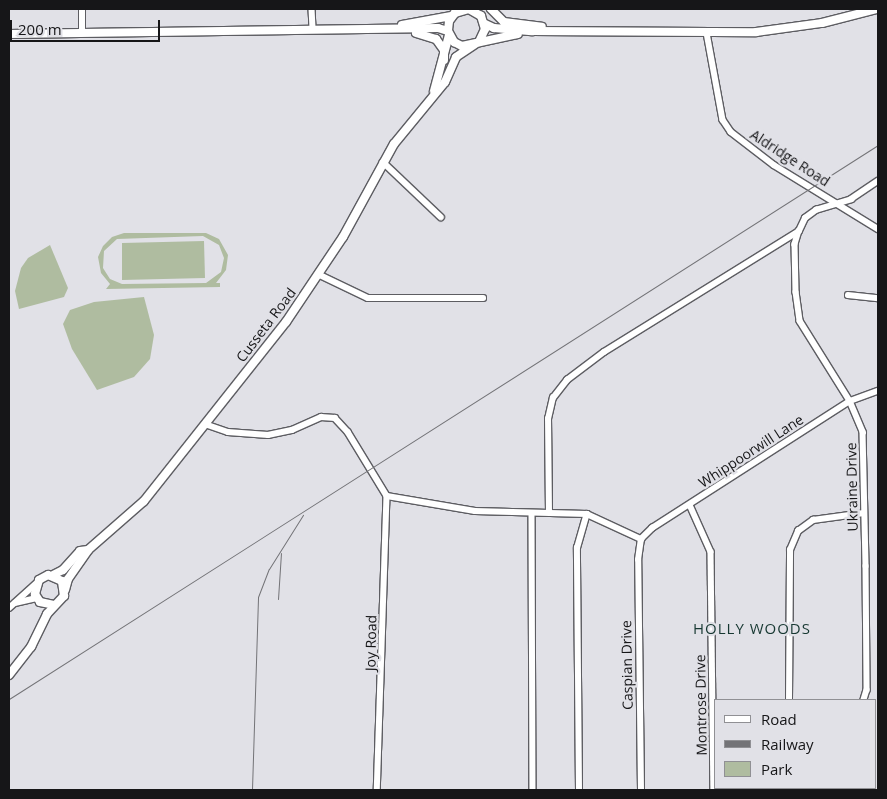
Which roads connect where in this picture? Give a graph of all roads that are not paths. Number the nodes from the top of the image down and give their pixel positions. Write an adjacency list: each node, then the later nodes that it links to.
1 (82, 9): 17 (street)
2 (312, 9): 9 (street)
3 (462, 9): 7 (street); 8 (street)
4 (485, 9): 8 (street)
5 (491, 9): 12 (street)
6 (877, 9): 15 (street)
7 (451, 14): 10 (street); 14 (street)
8 (484, 22): 13 (street); 18 (street)
9 (313, 30): 10 (street); 17 (street)
10 (373, 30): 11 (street)
11 (397, 30): 14 (street); 19 (street)
12 (564, 30): 13 (street); 15 (street)
13 (532, 31): 18 (street)
14 (449, 33): 18 (street); 19 (street, Cusseta Road)
15 (707, 33): 23 (street, Aldridge Road)
16 (9, 34): 17 (street)
17 (82, 34)
18 (477, 43): 20 (street, Cusseta Road)
19 (444, 60): 20 (street, Cusseta Road)
20 (434, 91): 21 (street, Cusseta Road)
21 (383, 162): 24 (street); 27 (street, Cusseta Road)
22 (878, 181): 23 (street)
23 (836, 203): 25 (street, Aldridge Road); 26 (street)
24 (442, 217)
25 (878, 229)
26 (799, 231): 32 (street, Ukraine Drive); 37 (street)
27 (318, 274): 29 (street); 33 (street, Cusseta Road)
28 (848, 295): 30 (street)
29 (483, 298)
30 (878, 298)
31 (878, 391): 32 (street, Whippoorwill Lane)
32 (850, 401): 35 (street, Whippoorwill Lane); 38 (street, Ukraine Drive)
33 (205, 424): 34 (street); 41 (street, Cusseta Road)
34 (387, 496): 36 (street); 53 (street, Joy Road)
35 (690, 505): 40 (street, Whippoorwill Lane); 57 (street, Montrose Drive)
36 (532, 513): 37 (street); 54 (street)
37 (549, 513): 39 (street)
38 (864, 513): 51 (street); 52 (street, Ukraine Drive)
39 (587, 514): 40 (street); 55 (street)
40 (641, 539): 56 (street, Caspian Drive)
41 (88, 550): 42 (street, Cusseta Road); 44 (street, Cusseta Road)
42 (53, 575): 43 (street, Cusseta Road); 44 (street)
43 (36, 584): 45 (street); 46 (street, Cusseta Road)
44 (65, 590): 47 (street, Cusseta Road)
45 (39, 600): 46 (street); 47 (street); 49 (street)
46 (15, 602): 48 (street, Cusseta Road)
47 (54, 605): 49 (street, Cusseta Road)
48 (9, 608)
49 (43, 625): 50 (street, Cusseta Road)
50 (9, 675)
51 (789, 699)
52 (864, 699)
53 (377, 790)
54 (533, 790)
55 (579, 790)
56 (641, 790)
57 (714, 790)

